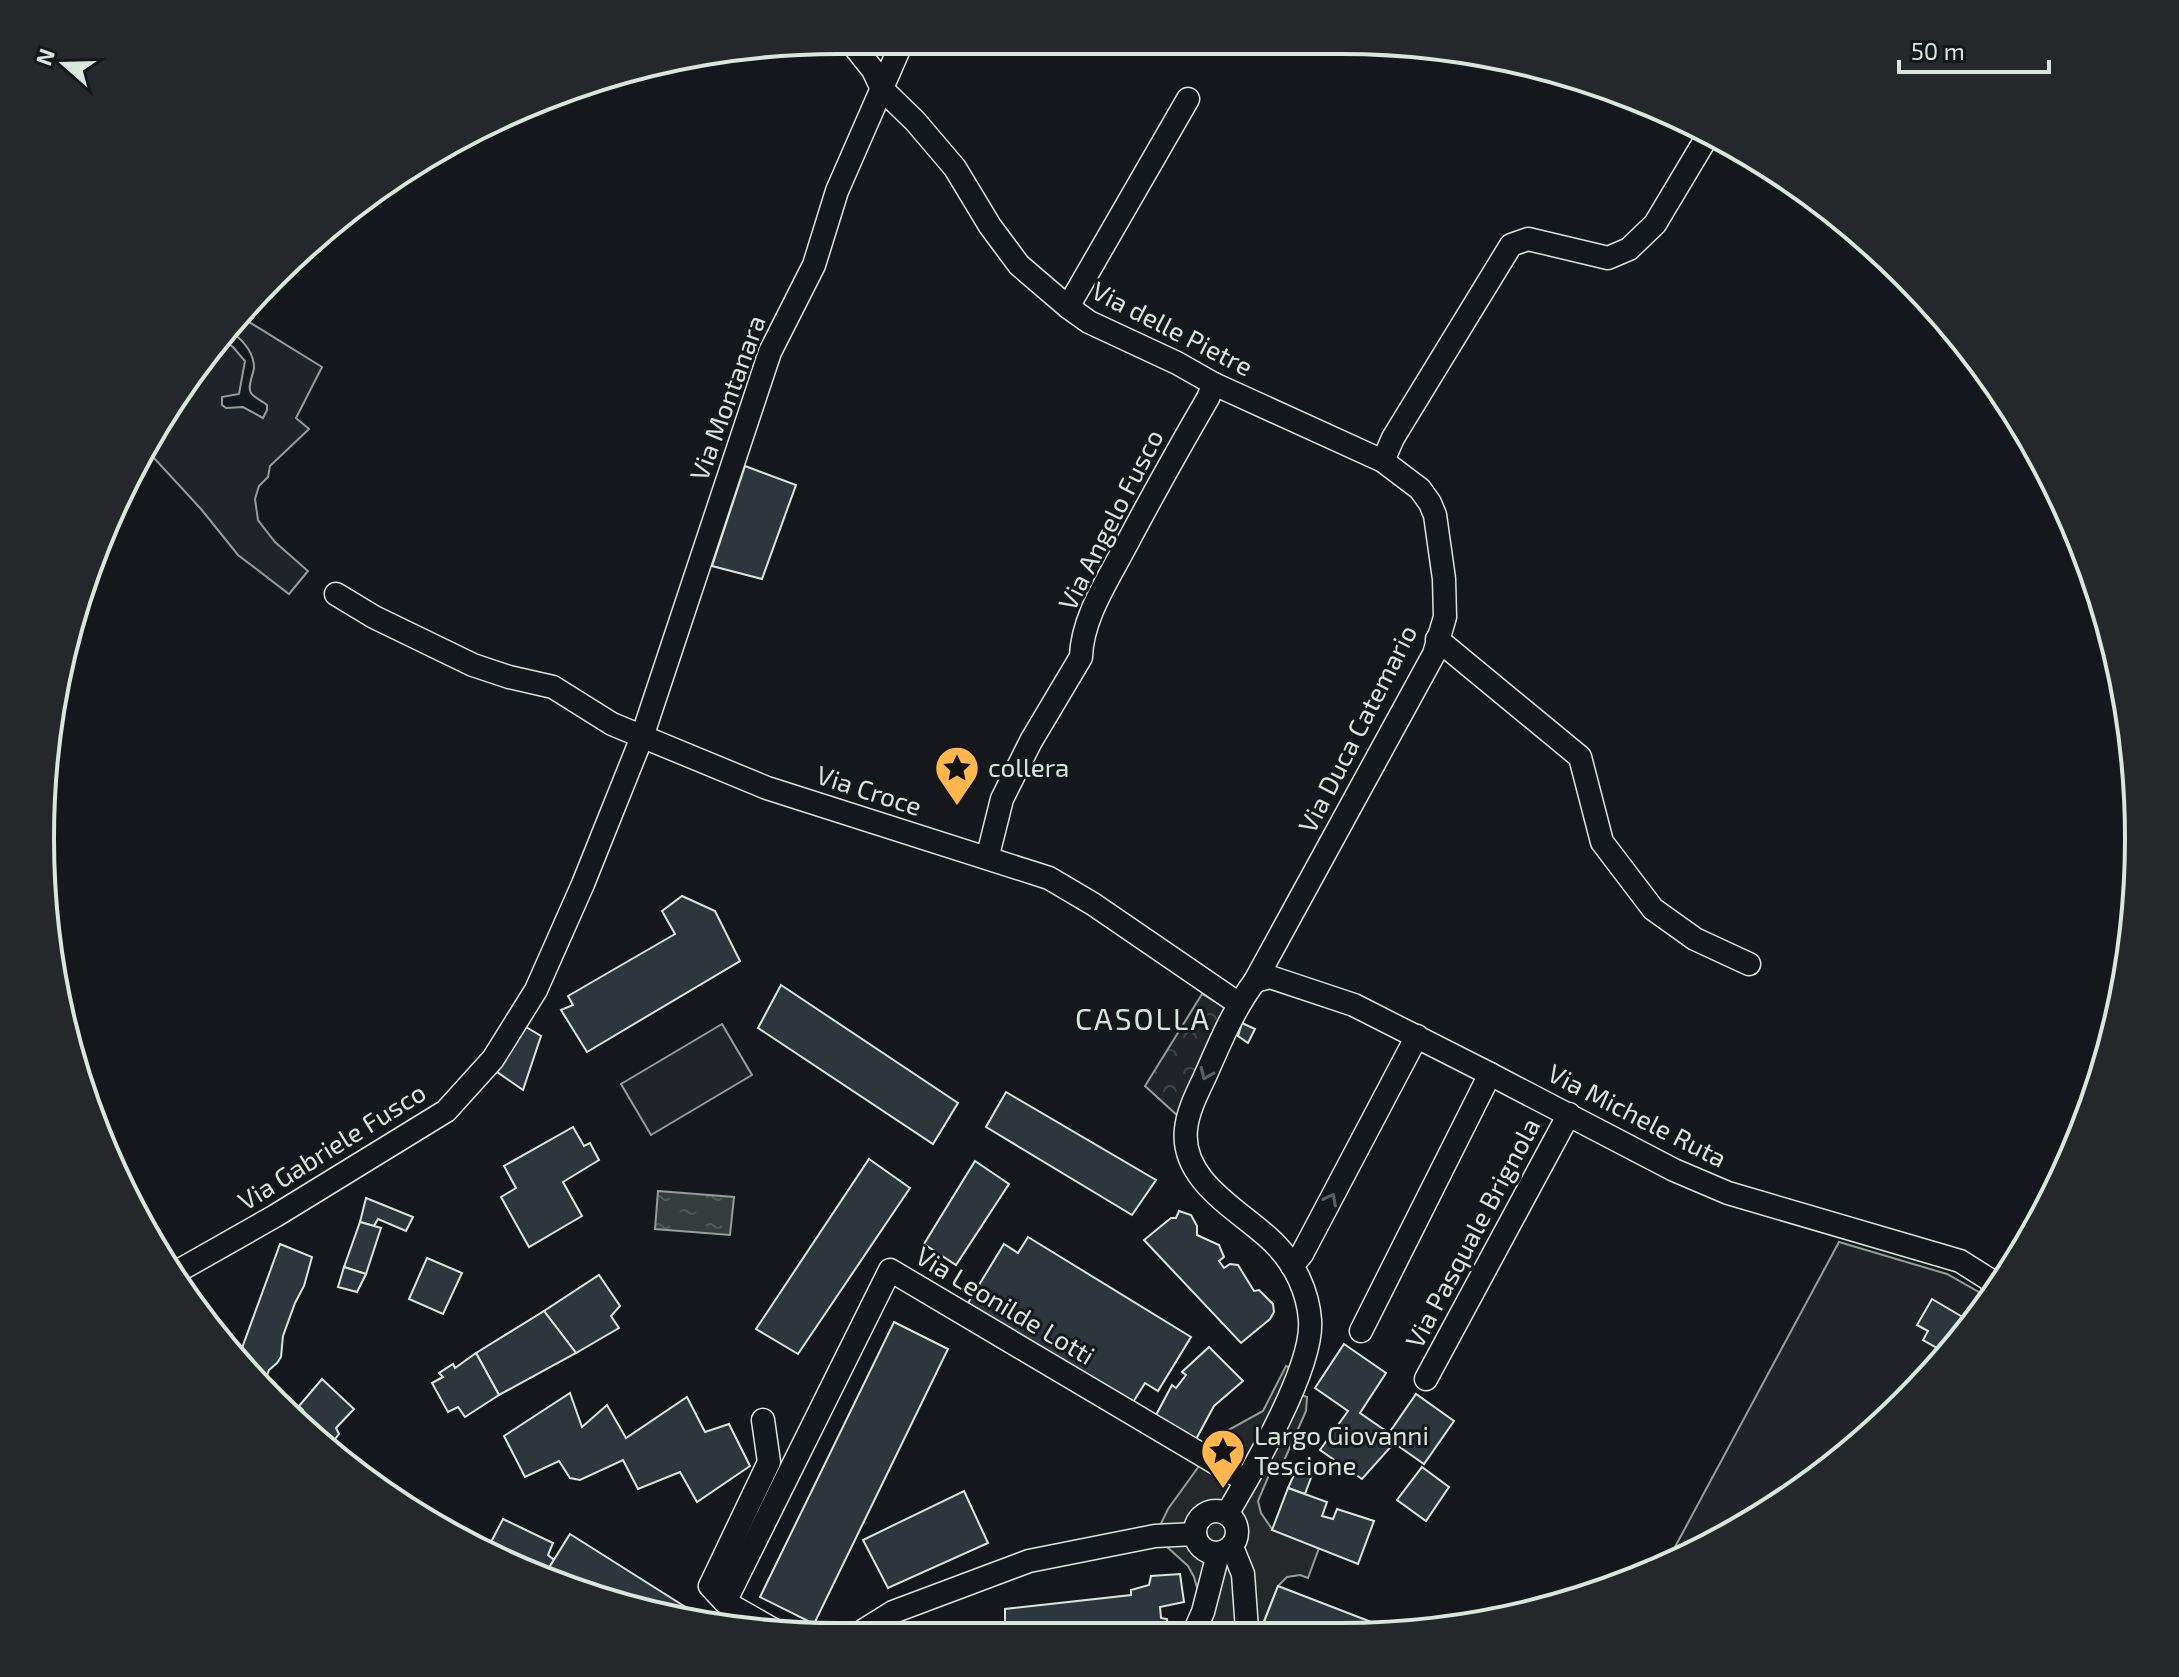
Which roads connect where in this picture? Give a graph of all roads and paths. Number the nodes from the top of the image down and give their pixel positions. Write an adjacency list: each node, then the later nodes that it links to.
1 (860, 54): 3 (street, Via delle Pietre)
2 (897, 54): 3 (street, Via Montanara)
3 (882, 89): 6 (street, Via delle Pietre); 11 (street, Via Montanara)
4 (1188, 99): 6 (street)
5 (1703, 143): 8 (street)
6 (1068, 307): 7 (street, Via delle Pietre)
7 (1214, 384): 8 (street, Via delle Pietre); 12 (street, Via Angelo Fusco)
8 (1383, 461): 10 (street, Via Duca Catemario)
9 (336, 594): 11 (street, Via Croce)
10 (1437, 639): 13 (street); 14 (street, Via Duca Catemario)
11 (642, 737): 12 (street, Via Croce); 20 (street, Via Gabriele Fusco)
12 (989, 858): 15 (street, Via Croce)
13 (1749, 964)
14 (1255, 981): 15 (street, Via Duca Catemario); 16 (street, Via Michele Ruta)
15 (1239, 1004): 19 (street, Via Duca Catemario, one-way to 19)
16 (1417, 1036): 17 (street, Via Michele Ruta); 19 (street, one-way to 16)
17 (1490, 1074): 18 (street, Via Michele Ruta); 22 (street)
18 (1569, 1114): 21 (street, Via Michele Ruta); 23 (street, Via Pasquale Brignola)
19 (1292, 1266): 25 (street)
20 (183, 1268)
21 (1989, 1279)
22 (1361, 1331)
23 (1426, 1379)
24 (763, 1420): 29 (street)
25 (1246, 1481): 26 (street); 29 (street, Via Leonilde Lotti)
26 (1227, 1514): 27 (street); 28 (street)
27 (1195, 1534): 28 (street); 31 (street)
28 (1225, 1550): 32 (street); 33 (street)
29 (725, 1602): 30 (street)
30 (752, 1618)
31 (875, 1623)
32 (1198, 1623)
33 (1246, 1623)

